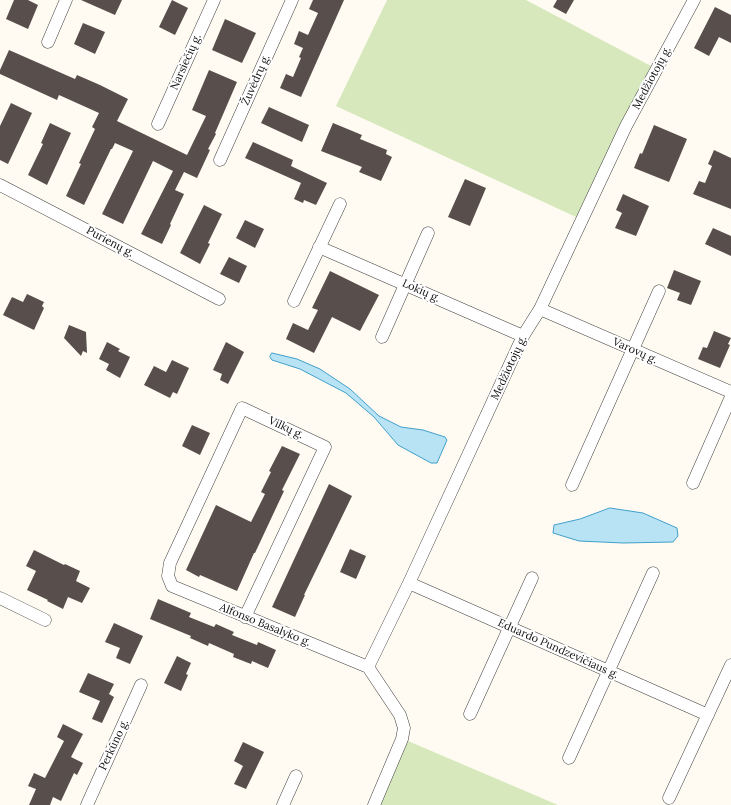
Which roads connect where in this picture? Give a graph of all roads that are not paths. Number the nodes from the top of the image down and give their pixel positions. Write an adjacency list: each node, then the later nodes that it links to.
1 (66, 0): 5 (street)
2 (214, 0): 6 (street, Narsiečių g.)
3 (292, 0): 7 (street, Žuvėdrų g.)
4 (694, 0): 16 (street, Medžiotojų g.)
5 (48, 42)
6 (158, 124)
7 (220, 160)
8 (0, 185): 14 (street, Purienų g.)
9 (340, 204): 11 (street)
10 (428, 233): 12 (street)
11 (319, 247): 12 (street, Lokių g.); 15 (street)
12 (405, 284): 17 (street, Lokių g.); 18 (street)
13 (658, 292): 19 (street)
14 (219, 299)
15 (294, 301)
16 (540, 309): 17 (street, Medžiotojų g.); 19 (street, Varovų g.)
17 (523, 336): 27 (street, Medžiotojų g.)
18 (382, 337)
19 (632, 350): 20 (street, Varovų g.); 23 (street)
20 (731, 392)
21 (731, 397): 22 (street)
22 (694, 483)
23 (572, 485)
24 (654, 573): 34 (street)
25 (168, 576): 29 (street, Alfonso Basalyko g.); 29 (street, Vilkų g.)
26 (532, 578): 31 (street)
27 (409, 583): 31 (street, Eduardo Pundzevičiaus g.); 33 (street, Medžiotojų g.)
28 (0, 598): 30 (street)
29 (245, 616): 33 (street, Alfonso Basalyko g.)
30 (45, 620)
31 (509, 627): 34 (street, Eduardo Pundzevičiaus g.); 36 (street)
32 (731, 665): 37 (street)
33 (368, 667): 43 (street)
34 (608, 671): 37 (street, Eduardo Pundzevičiaus g.); 38 (street)
35 (142, 685): 41 (street, Perkūno g.)
36 (470, 714)
37 (708, 715): 40 (street)
38 (569, 758)
39 (296, 776): 42 (street)
40 (669, 798)
41 (86, 805)
42 (282, 805)
43 (374, 805)

